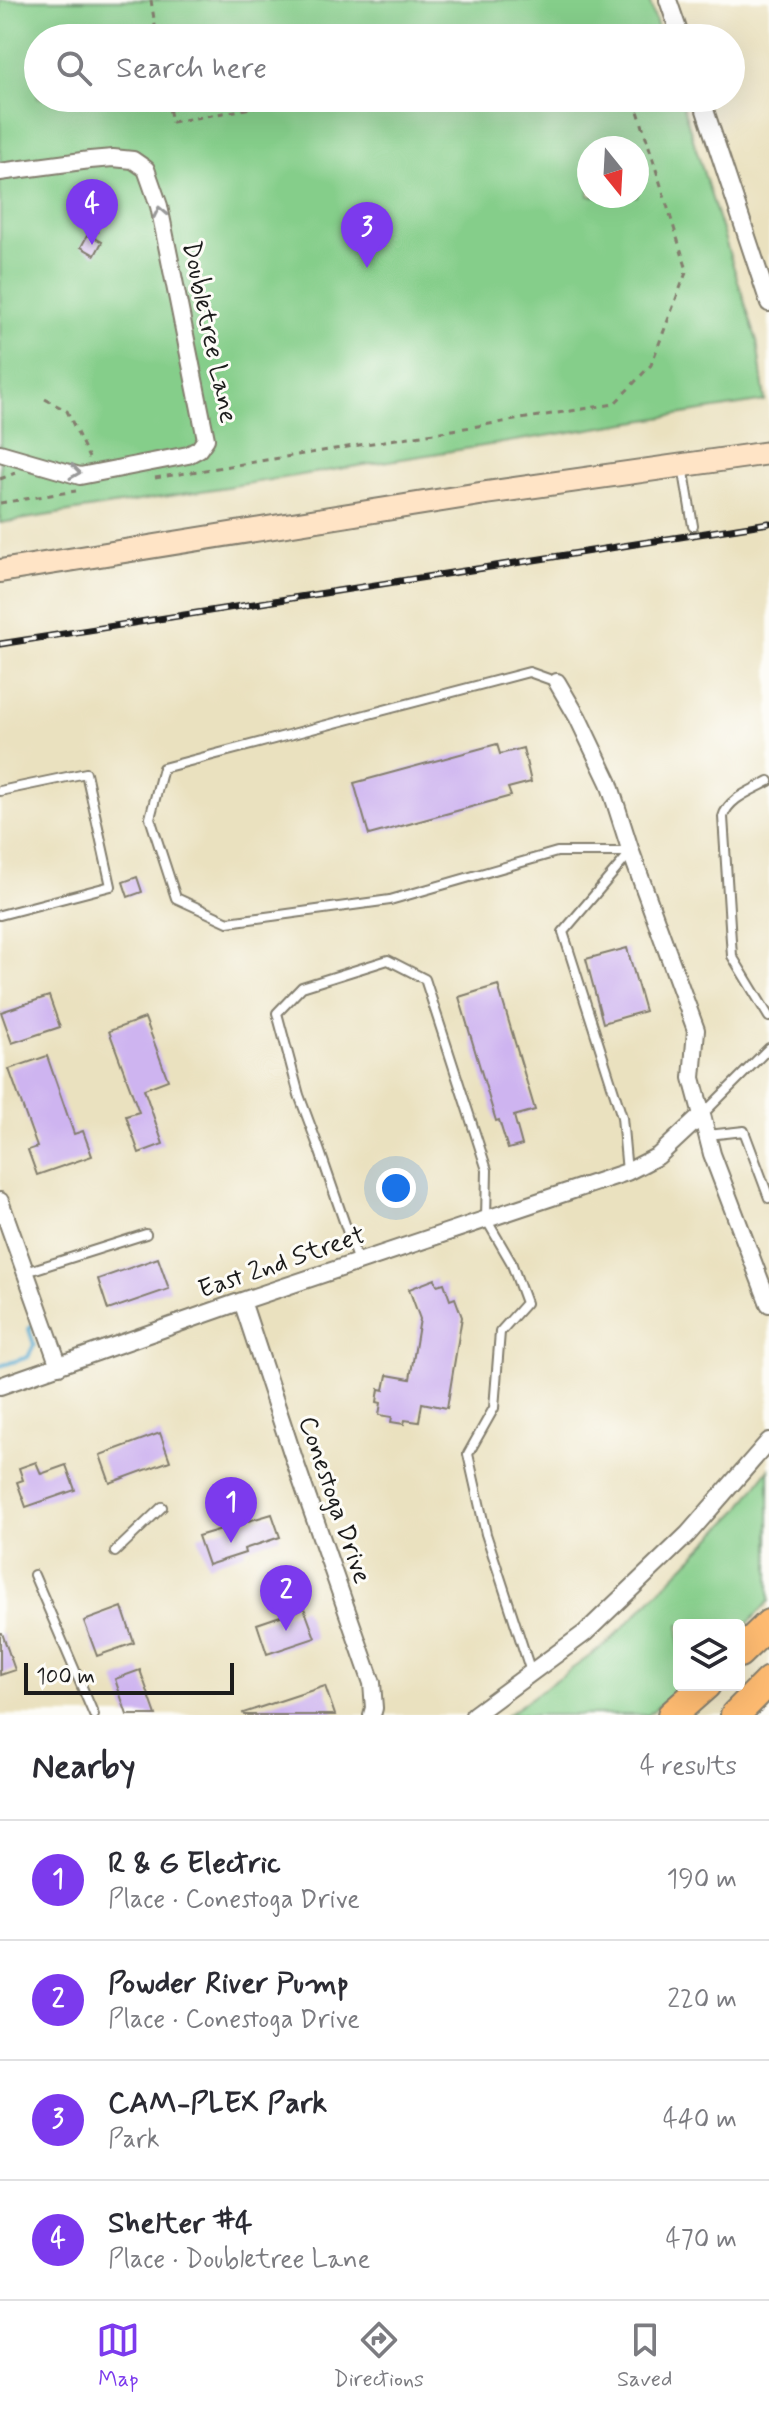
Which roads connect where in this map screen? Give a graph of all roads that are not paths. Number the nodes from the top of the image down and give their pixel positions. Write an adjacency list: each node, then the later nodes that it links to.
1 (668, 0): 2 (street)
2 (676, 24)
3 (706, 112): 5 (street)
4 (0, 172): 6 (street, Doubletree Lane, one-way to 4)
5 (769, 303)
6 (0, 453)
7 (769, 453): 8 (main road)
8 (683, 465): 9 (lane); 10 (main road)
9 (693, 526)
10 (0, 571)
11 (557, 682): 14 (street); 14 (lane)
12 (769, 781): 16 (lane)
13 (0, 791): 15 (lane)
14 (631, 852): 18 (street); 20 (lane)
15 (0, 915)
16 (769, 1017)
17 (769, 1048): 18 (lane)
18 (702, 1115): 19 (street); 20 (street, East 2nd Street)
19 (708, 1135): 21 (lane); 28 (street)
20 (627, 1172): 23 (street, East 2nd Street)
21 (769, 1198)
22 (0, 1201): 26 (street)
23 (486, 1219): 25 (street, East 2nd Street); 25 (lane); 37 (lane)
24 (146, 1234): 26 (lane)
25 (358, 1262): 27 (street, East 2nd Street)
26 (26, 1272): 29 (street)
27 (242, 1301): 29 (street, East 2nd Street); 41 (street, Conestoga Drive)
28 (769, 1304)
29 (59, 1366): 30 (street, East 2nd Street)
30 (0, 1386)
31 (769, 1441): 37 (street)
32 (162, 1507): 33 (lane)
33 (115, 1552)
34 (34, 1575): 40 (lane)
35 (769, 1624): 36 (highway)
36 (745, 1647)
37 (532, 1673): 42 (street)
38 (769, 1681): 44 (highway)
39 (699, 1691): 43 (highway)
40 (94, 1715)
41 (372, 1715)
42 (474, 1715)
43 (672, 1715)
44 (735, 1715)

